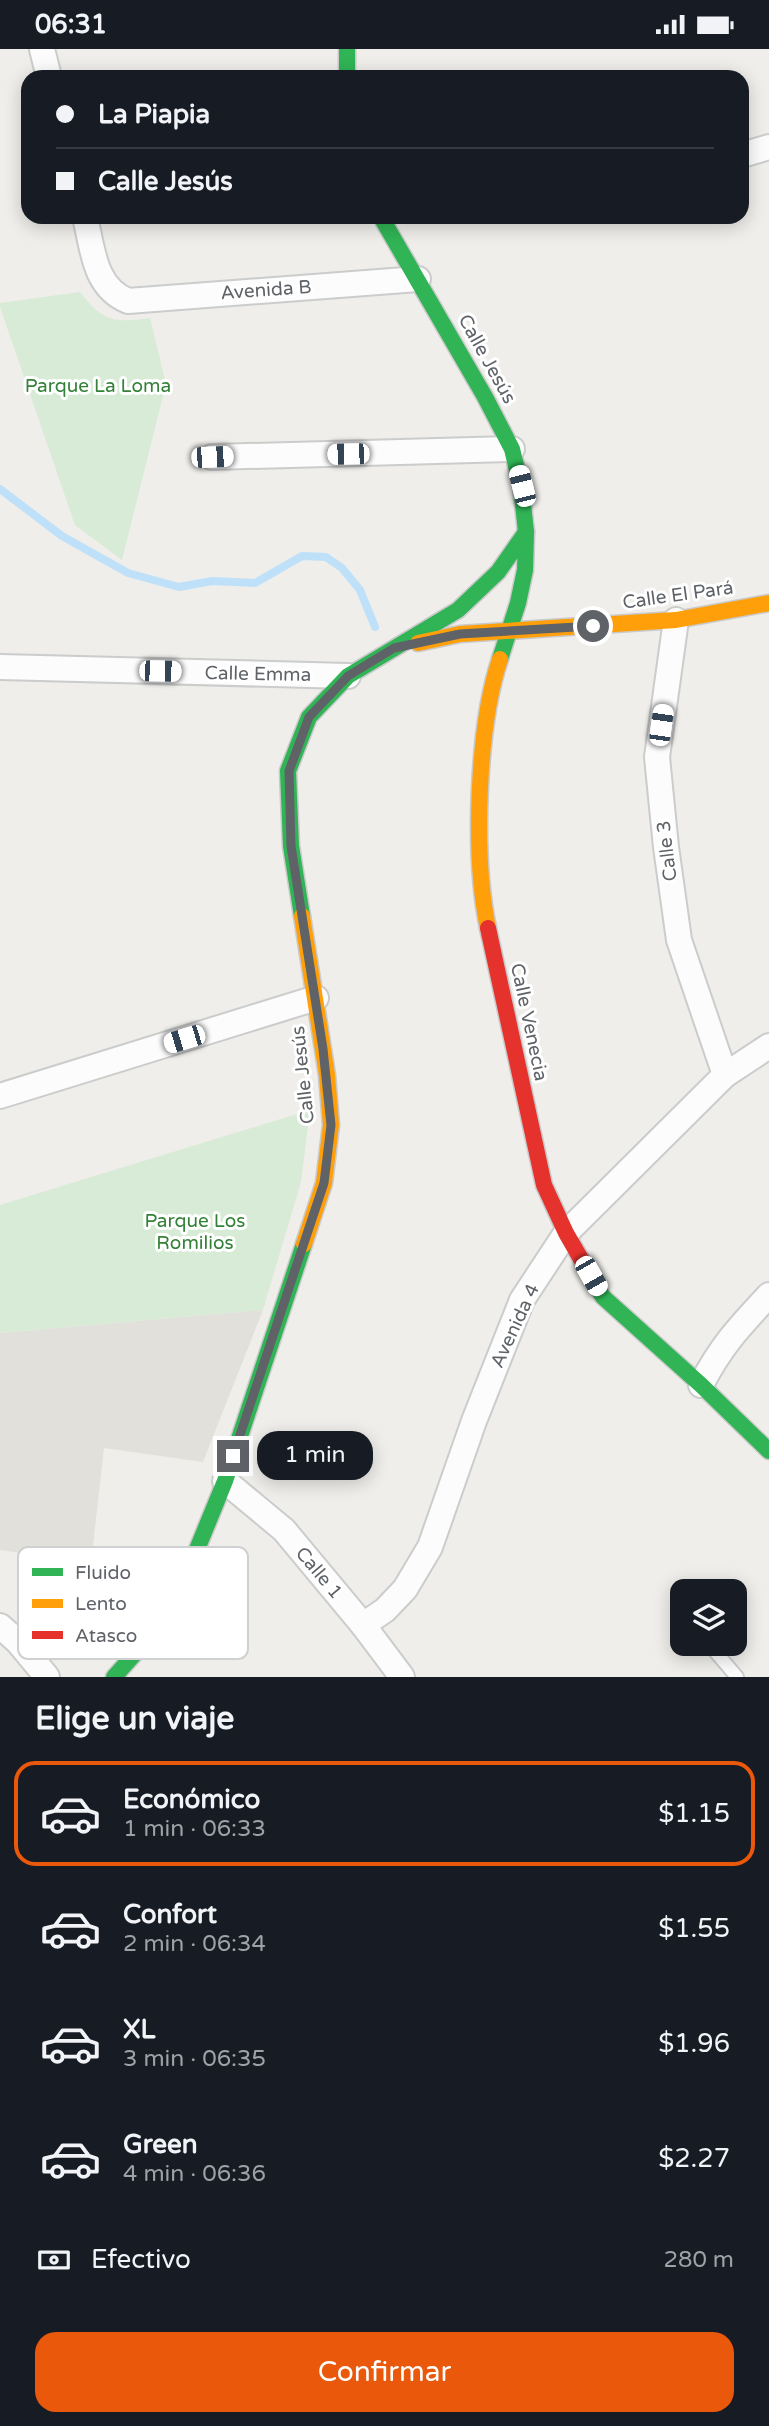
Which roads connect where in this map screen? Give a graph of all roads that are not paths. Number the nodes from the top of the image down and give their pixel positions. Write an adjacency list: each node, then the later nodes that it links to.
1 (42, 49): 3 (street)
2 (347, 49): 4 (street)
3 (47, 70)
4 (347, 70)
5 (769, 147): 6 (street)
6 (749, 153)
7 (87, 224): 9 (street, Avenida B)
8 (386, 224): 9 (street, Calle Jesús)
9 (418, 279): 10 (street, Calle Jesús)
10 (512, 449): 11 (street); 12 (street, Calle Jesús)
11 (212, 457)
12 (526, 532): 15 (street, Calle Jesús); 16 (street, Calle Jesús)
13 (769, 603): 14 (street, Calle El Pará)
14 (676, 620): 15 (street, Calle El Pará); 21 (street, Calle 3)
15 (509, 632): 16 (street); 23 (street, Calle Venecia)
16 (394, 648): 18 (street, Calle Jesús)
17 (0, 667): 18 (street, Calle Emma)
18 (348, 676): 19 (street, Calle Jesús)
19 (316, 998): 22 (street); 27 (street, Calle Jesús)
20 (769, 1046): 21 (street, Avenida 4)
21 (725, 1075): 23 (street, Avenida 4)
22 (0, 1096)
23 (566, 1233): 25 (street, Calle Venecia); 30 (street, Avenida 4)
24 (769, 1294): 25 (street)
25 (701, 1385): 26 (street, Calle Venecia)
26 (769, 1451)
27 (225, 1481): 28 (street, Calle Jesús); 30 (street, Calle 1)
28 (198, 1547)
29 (0, 1626): 31 (street)
30 (363, 1626): 37 (street, Calle 1)
31 (18, 1642)
32 (719, 1656): 38 (lane)
33 (32, 1659): 35 (street)
34 (130, 1659): 36 (street, Calle Jesús)
35 (47, 1677)
36 (114, 1677)
37 (402, 1677)
38 (737, 1677)

